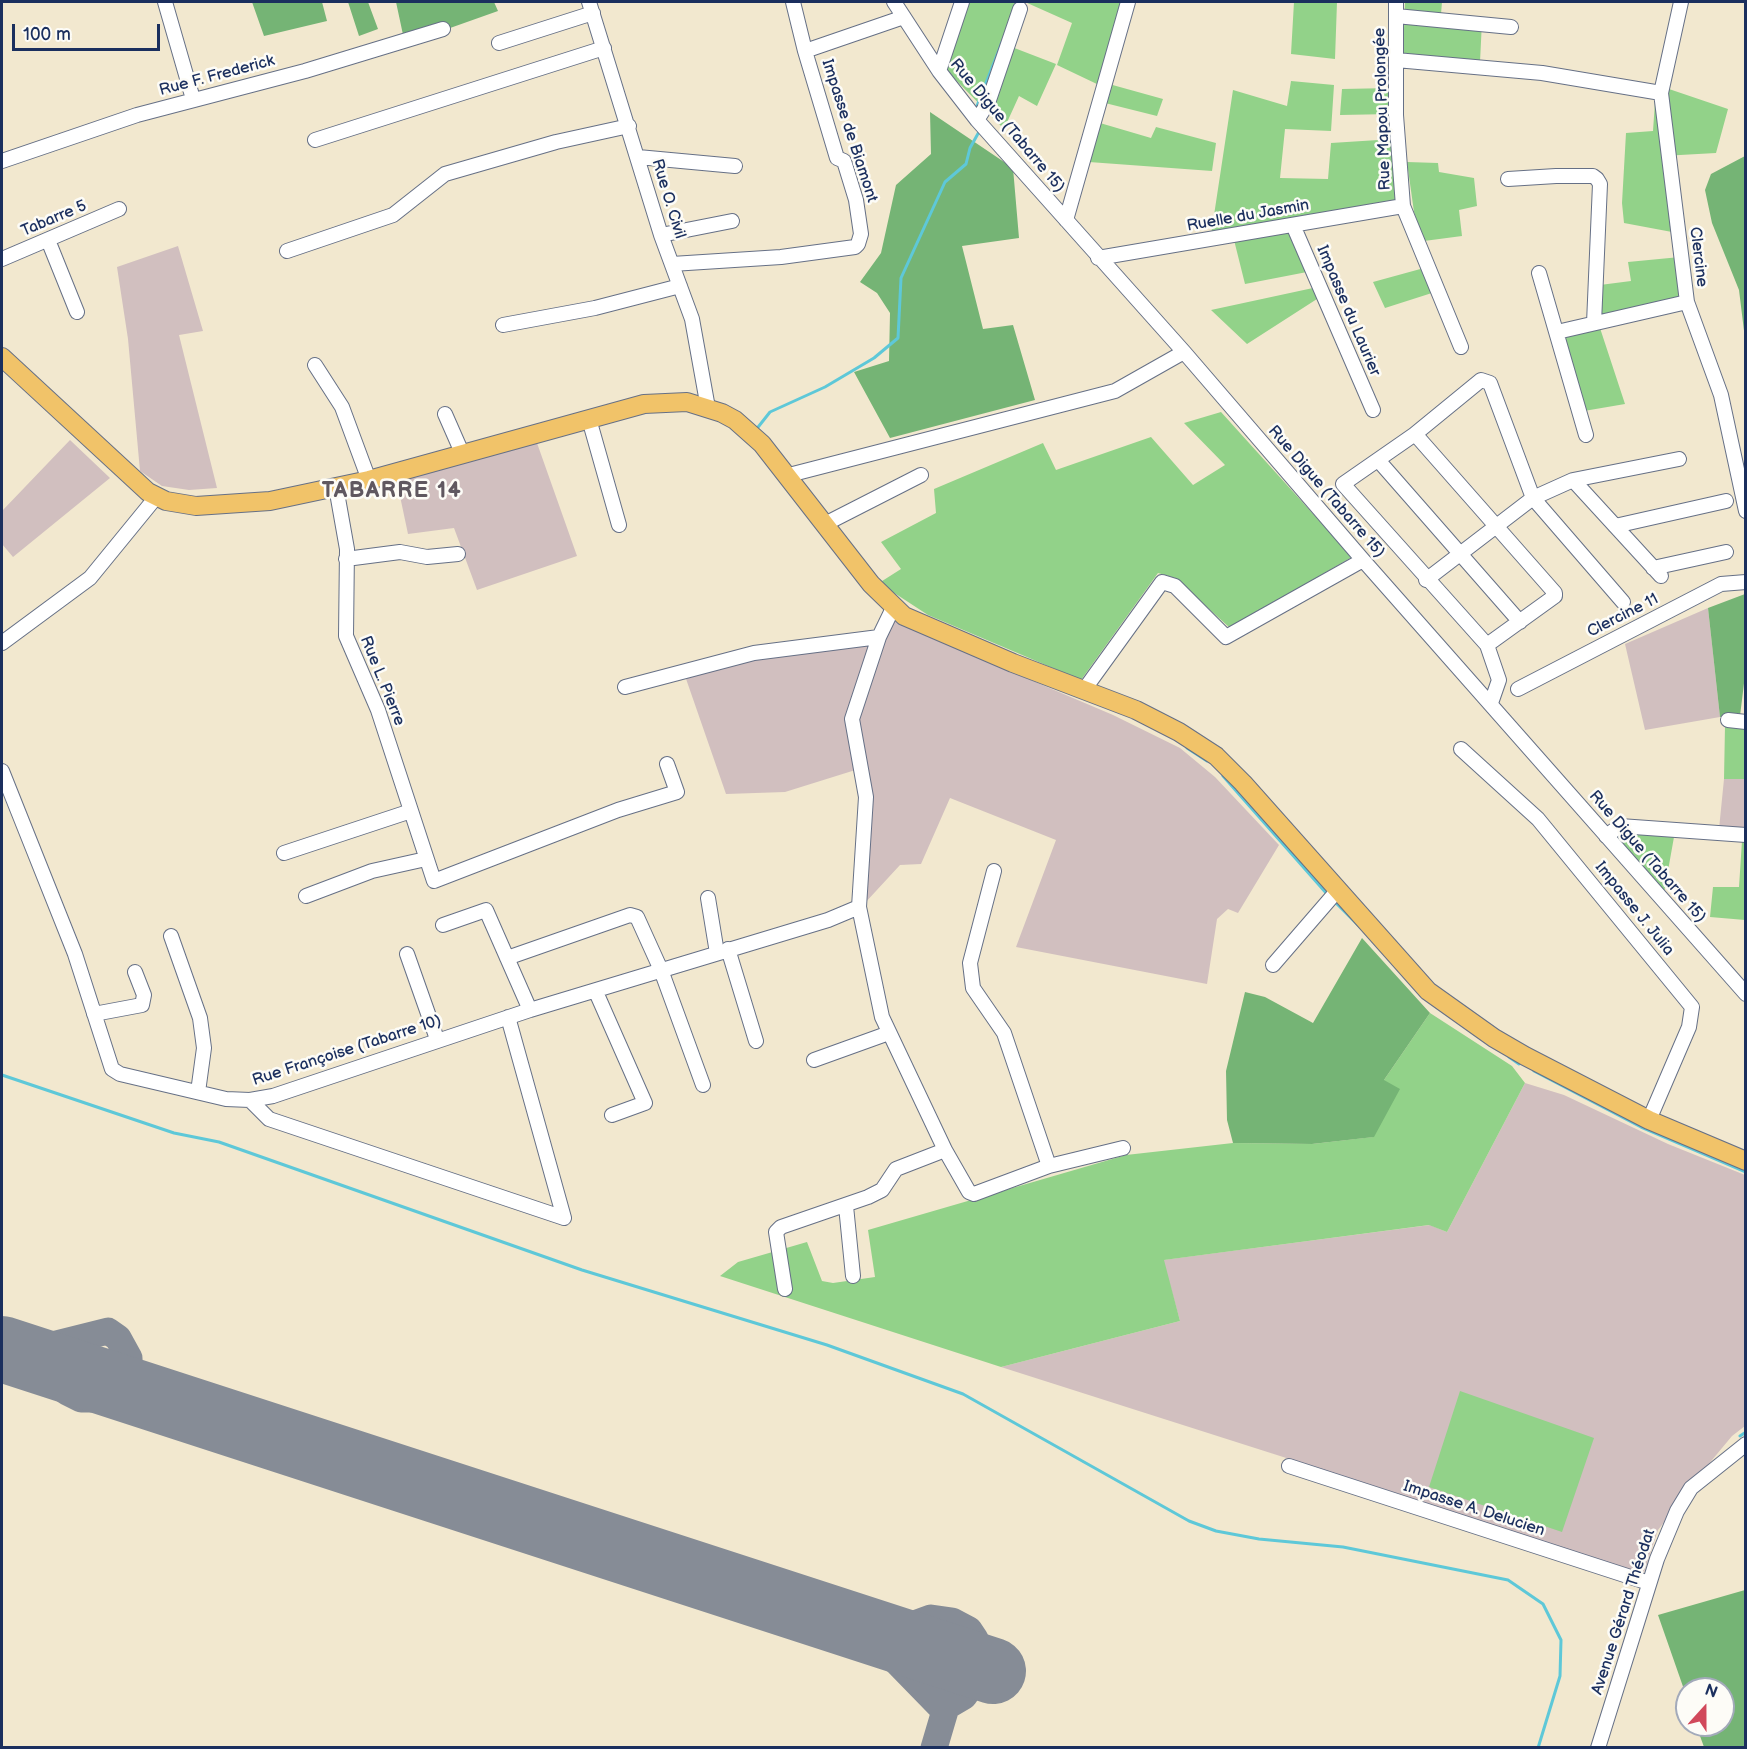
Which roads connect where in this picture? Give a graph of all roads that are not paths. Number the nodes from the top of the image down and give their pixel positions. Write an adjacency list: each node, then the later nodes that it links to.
1 (165, 2): 19 (street)
2 (793, 2): 15 (street)
3 (894, 2): 10 (street, Rue Digue (Tabarre 15))
4 (962, 2): 17 (street)
5 (1128, 2): 29 (street)
6 (1681, 2): 18 (street, Clercine)
7 (591, 7): 13 (street); 14 (street, Rue O. Civil)
8 (1020, 9): 20 (street)
9 (1396, 9): 11 (street); 16 (street, Rue Mapou Prolongée)
10 (904, 17): 15 (street, Impasse de Biamont); 17 (street, Rue Digue (Tabarre 15))
11 (1511, 27)
12 (443, 29): 19 (street, Rue F. Frederick)
13 (499, 43)
14 (604, 48): 21 (street, Rue O. Civil); 22 (street)
15 (805, 51): 37 (street, Impasse de Biamont)
16 (1396, 60): 18 (street); 27 (street, Rue Mapou Prolongée)
17 (939, 71): 20 (street, Rue Digue (Tabarre 15))
18 (1661, 93): 40 (street, Clercine)
19 (194, 99): 24 (street, Rue F. Frederick)
20 (974, 116): 29 (street, Rue Digue (Tabarre 15))
21 (629, 126): 23 (street, Rue O. Civil); 34 (street)
22 (315, 140)
23 (638, 157): 25 (street); 32 (street, Rue O. Civil)
24 (2, 161)
25 (735, 166)
26 (1508, 179): 42 (street)
27 (1403, 206): 31 (street, Ruelle du Jasmin); 45 (street, Rue Mapou Prolongée)
28 (119, 208): 33 (street, Tabarre 5)
29 (1066, 220): 35 (street, Rue Digue (Tabarre 15))
30 (732, 221): 32 (street)
31 (1293, 225): 35 (street, Ruelle du Jasmin); 50 (street, Impasse du Laurier)
32 (661, 235): 37 (street, Rue O. Civil)
33 (48, 240): 36 (street, Tabarre 5); 41 (street)
34 (287, 251)
35 (1098, 258): 46 (street, Rue Digue (Tabarre 15))
36 (2, 259)
37 (672, 264): 39 (street, Rue O. Civil)
38 (1539, 273): 44 (street)
39 (680, 286): 43 (street); 49 (street, Rue O. Civil)
40 (1687, 302): 42 (street); 66 (street, Clercine)
41 (77, 312)
42 (1594, 322): 44 (street)
43 (503, 325)
44 (1557, 332): 54 (street)
45 (1461, 347)
46 (1184, 352): 58 (street); 75 (street, Rue Digue (Tabarre 15))
47 (2, 357): 63 (main road)
48 (315, 365): 60 (street)
49 (708, 408): 52 (main road); 58 (main road)
50 (1373, 410)
51 (445, 414): 55 (street)
52 (589, 419): 55 (main road); 67 (street)
53 (1415, 434): 57 (street); 64 (street); 70 (street)
54 (1586, 435)
55 (463, 455): 60 (main road)
56 (1678, 459): 61 (street)
57 (1378, 460): 72 (street); 76 (street)
58 (789, 475): 68 (main road)
59 (921, 475): 68 (street)
60 (369, 480): 62 (main road)
61 (1573, 480): 64 (street); 69 (street)
62 (336, 487): 63 (main road); 74 (street, Rue L. Pierre)
63 (157, 496): 82 (street)
64 (1533, 498): 70 (street); 78 (street)
65 (1726, 501): 69 (street)
66 (1746, 511)
67 (619, 525)
68 (825, 525): 79 (main road)
69 (1615, 526): 71 (street)
70 (1495, 527): 72 (street); 80 (street)
71 (1726, 552)
72 (1461, 553): 76 (street); 80 (street)
73 (458, 554): 74 (street)
74 (346, 559): 94 (street, Rue L. Pierre)
75 (1363, 560): 86 (street); 87 (street, Rue Digue (Tabarre 15))
76 (1426, 580): 83 (street)
77 (1746, 582): 85 (street, Clercine 11)
78 (1623, 602)
79 (893, 608): 81 (street); 86 (main road)
80 (1520, 622): 83 (street)
81 (879, 637): 84 (street); 103 (street)
82 (2, 643)
83 (1487, 645): 87 (street)
84 (625, 687)
85 (1518, 689)
86 (1084, 690): 100 (main road)
87 (1491, 703): 96 (street, Rue Digue (Tabarre 15))
88 (1728, 720): 89 (street)
89 (1746, 722)
90 (1461, 749): 125 (street, Impasse J. Julia)
91 (668, 764): 98 (street, Rue L. Pierre)
92 (2, 771): 93 (street, Rue Françoise (Tabarre 10))
93 (8, 810): 115 (street, Rue Françoise (Tabarre 10))
94 (411, 812): 97 (street); 98 (street, Rue L. Pierre)
95 (1746, 835): 96 (street)
96 (1606, 836): 113 (street, Rue Digue (Tabarre 15))
97 (284, 853)
98 (426, 859): 101 (street)
99 (994, 871): 129 (street)
100 (1338, 891): 109 (street); 125 (main road)
101 (306, 896)
102 (708, 898): 106 (street)
103 (859, 907): 106 (street, Rue Françoise (Tabarre 10)); 117 (street)
104 (443, 925): 108 (street)
105 (171, 936): 122 (street)
106 (722, 951): 110 (street, Rue Françoise (Tabarre 10)); 119 (street)
107 (407, 954): 118 (street)
108 (507, 958): 110 (street); 114 (street)
109 (1273, 965)
110 (661, 970): 112 (street, Rue Françoise (Tabarre 10)); 121 (street)
111 (135, 972): 115 (street)
112 (596, 992): 114 (street, Rue Françoise (Tabarre 10)); 124 (street)
113 (1746, 994)
114 (530, 1010): 116 (street, Rue Françoise (Tabarre 10))
115 (94, 1014): 122 (street, Rue Françoise (Tabarre 10))
116 (508, 1017): 118 (street, Rue Françoise (Tabarre 10)); 123 (street)
117 (889, 1033): 120 (street); 127 (street)
118 (436, 1040): 123 (street, Rue Françoise (Tabarre 10))
119 (756, 1041)
120 (814, 1060)
121 (703, 1085)
122 (198, 1092): 123 (street, Rue Françoise (Tabarre 10))
123 (250, 1100)
124 (612, 1115)
125 (1649, 1120): 128 (main road)
126 (1123, 1148): 129 (street)
127 (945, 1150): 129 (street); 130 (street)
128 (1746, 1161)
129 (1049, 1166)
130 (846, 1206): 131 (street); 132 (street)
131 (853, 1276)
132 (785, 1289)
133 (1746, 1444): 135 (street, Avenue Gérard Théodat)
134 (1289, 1466): 135 (street, Impasse A. Delucien)
135 (1649, 1583): 136 (street, Avenue Gérard Théodat)
136 (1598, 1748)

